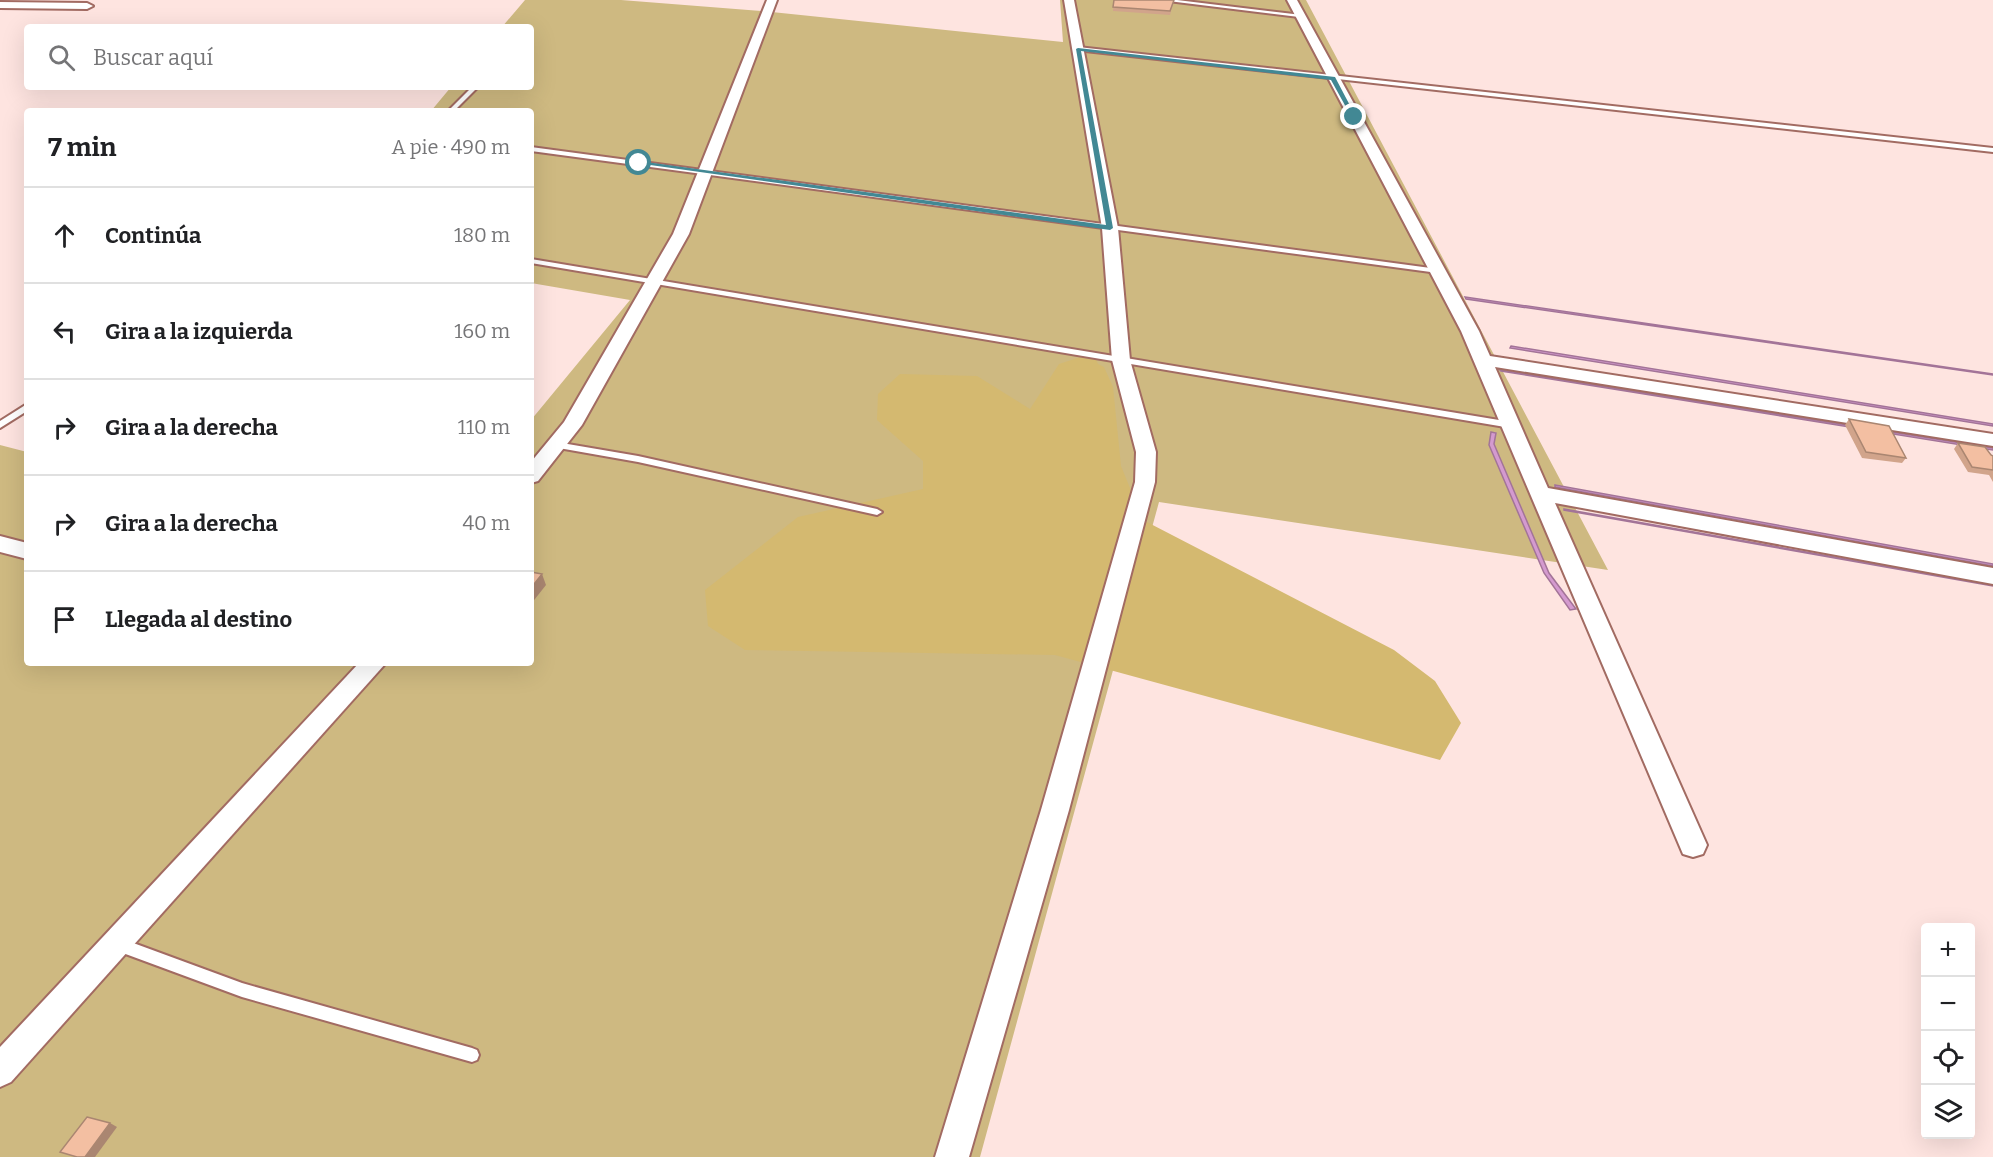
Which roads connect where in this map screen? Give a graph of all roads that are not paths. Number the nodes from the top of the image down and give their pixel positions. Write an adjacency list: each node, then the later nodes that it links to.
1 (772, 0): 14 (street)
2 (1069, 0): 8 (street)
3 (1162, 0): 7 (lane)
4 (1292, 0): 7 (street)
5 (0, 5): 6 (street)
6 (87, 6)
7 (1299, 15): 9 (street)
8 (1078, 49): 9 (lane); 15 (street)
9 (1333, 78): 13 (lane); 17 (street)
10 (472, 90): 11 (lane)
11 (454, 108)
12 (534, 149): 14 (lane)
13 (1993, 150)
14 (704, 171): 15 (lane); 18 (street)
15 (1110, 228): 17 (lane); 19 (street)
16 (534, 261): 18 (lane)
17 (1438, 271): 20 (street)
18 (656, 281): 19 (lane); 25 (street)
19 (1121, 360): 23 (lane); 37 (street)
20 (1482, 360): 23 (street); 24 (street)
21 (24, 409): 22 (lane)
22 (0, 425)
23 (1511, 425): 27 (street)
24 (1993, 441)
25 (556, 444): 26 (street); 28 (lane)
26 (534, 472)
27 (1542, 494): 31 (street); 33 (street)
28 (877, 512)
29 (0, 544): 30 (street)
30 (24, 550)
31 (1993, 576)
32 (371, 666): 34 (street)
33 (1693, 845)
34 (117, 944): 35 (lane); 36 (street)
35 (472, 1055)
36 (0, 1071)
37 (952, 1157)

